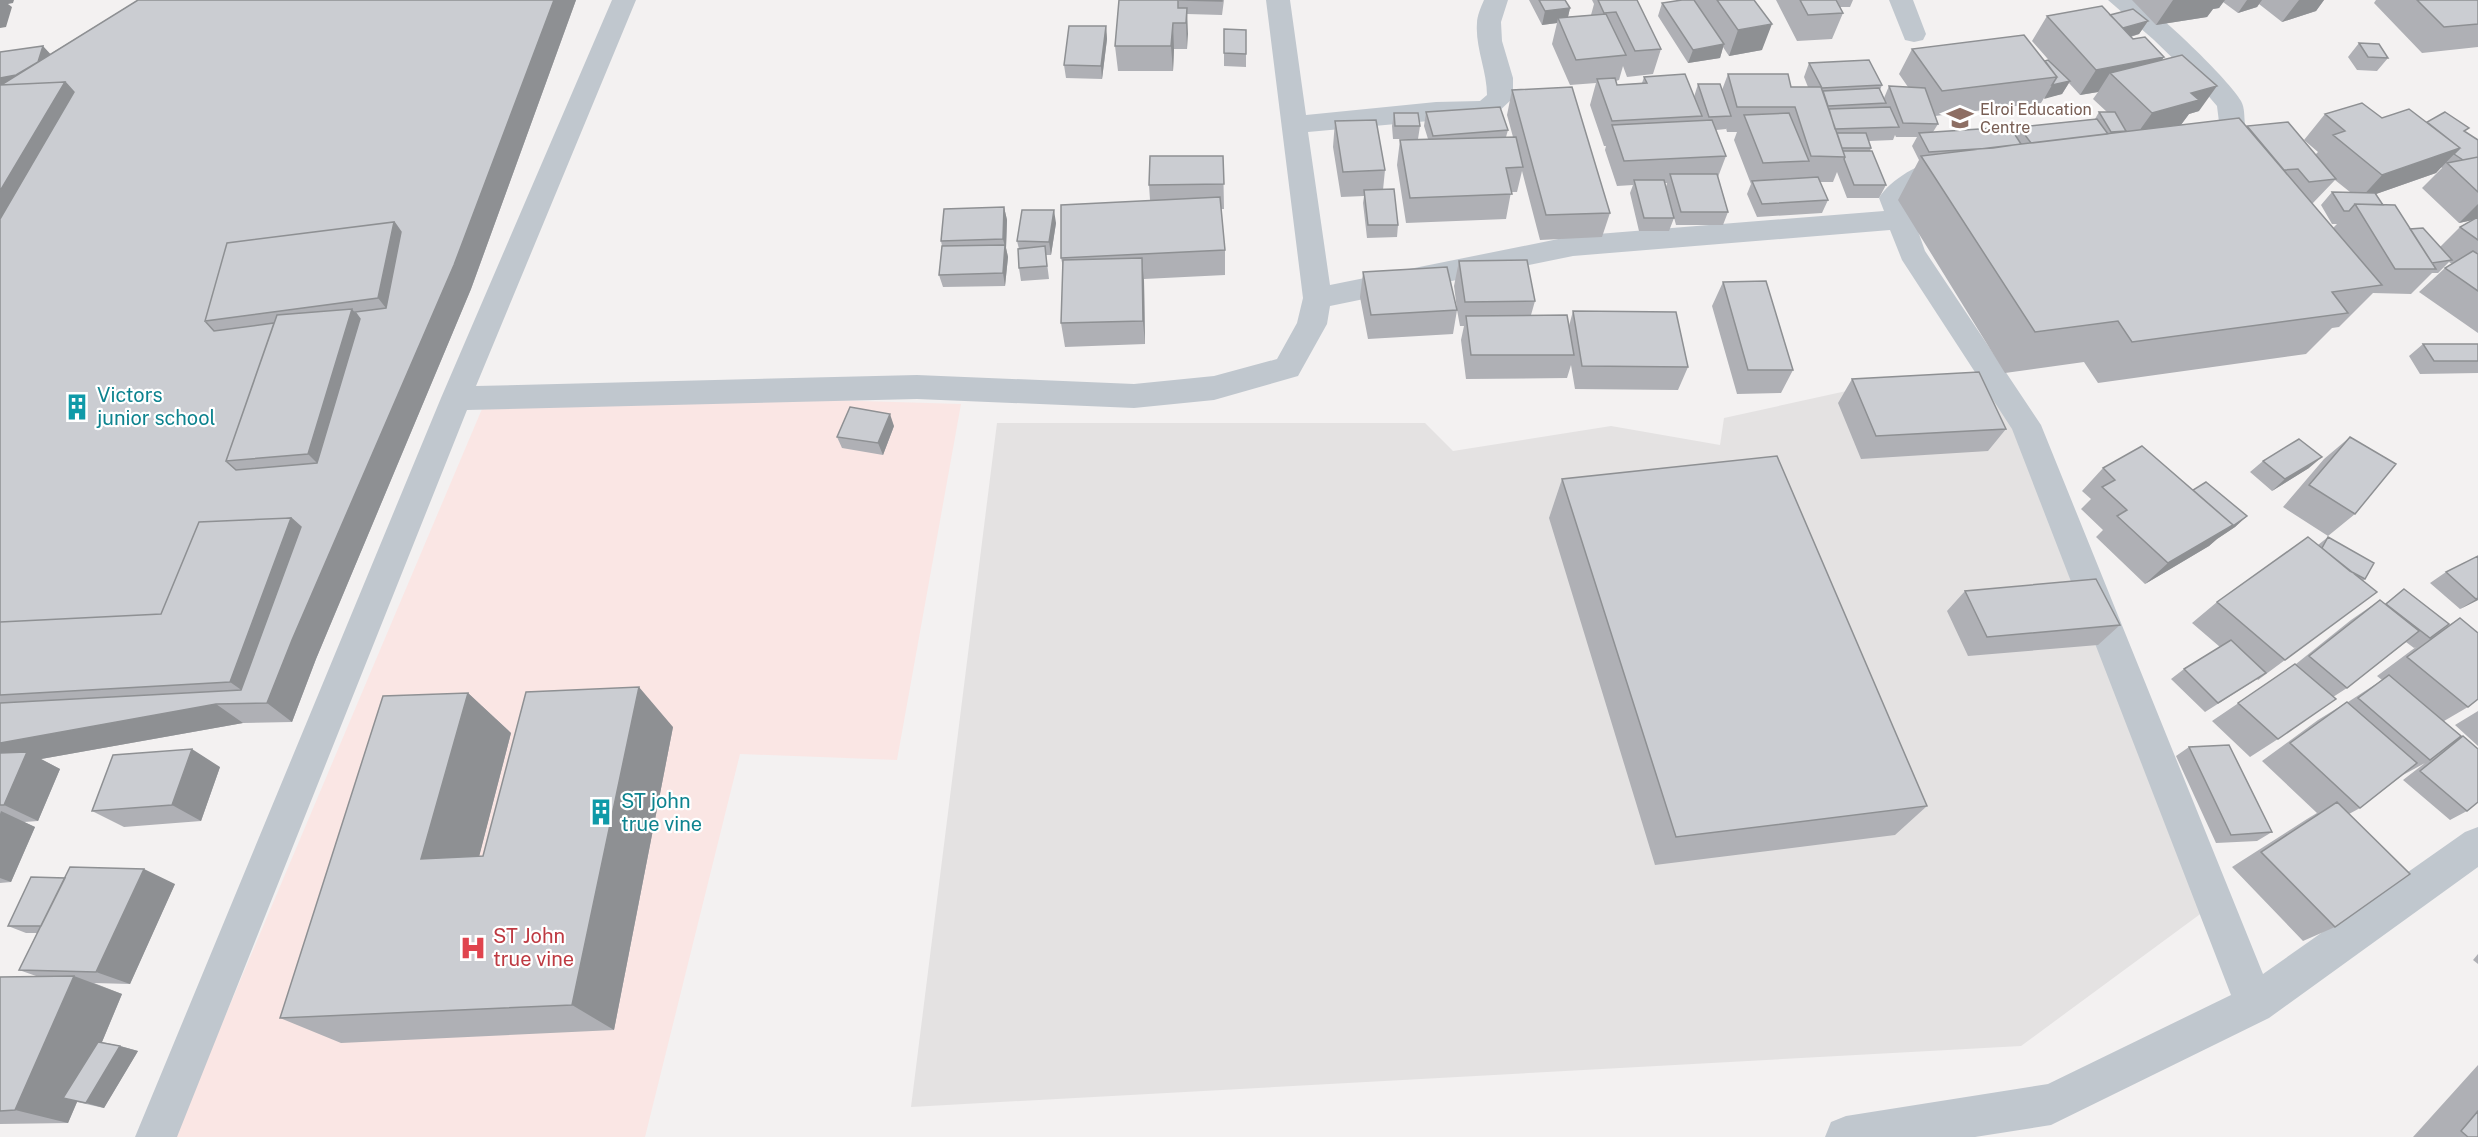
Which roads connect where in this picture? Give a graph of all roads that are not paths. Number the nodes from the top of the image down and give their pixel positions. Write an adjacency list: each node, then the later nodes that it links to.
1 (624, 0): 12 (street)
2 (1278, 0): 7 (street)
3 (1496, 0): 7 (street)
4 (1901, 0): 6 (street)
5 (2120, 0): 8 (street)
6 (1914, 34)
7 (1294, 125): 11 (street)
8 (2178, 143)
9 (1970, 165): 10 (street)
10 (1901, 219): 11 (street); 14 (street)
11 (1317, 298): 12 (street)
12 (456, 398): 15 (street)
13 (2478, 845): 14 (street)
14 (2255, 1004): 16 (street)
15 (156, 1137)
16 (1846, 1137)

